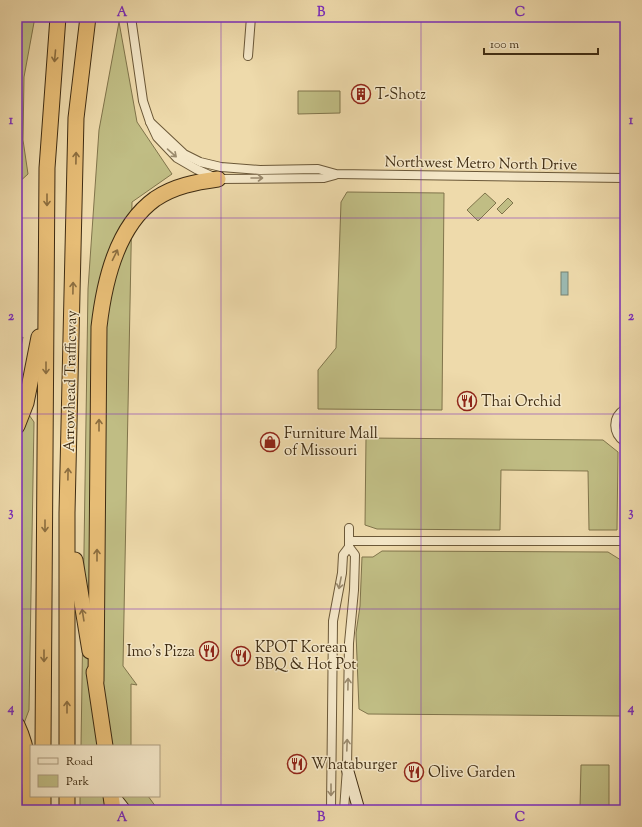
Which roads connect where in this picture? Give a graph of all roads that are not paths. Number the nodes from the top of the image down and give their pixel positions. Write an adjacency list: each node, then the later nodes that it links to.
1 (58, 17): 10 (highway, Arrowhead Trafficway, one-way to 10)
2 (88, 17): 14 (highway, Arrowhead Trafficway, one-way to 2)
3 (131, 17): 6 (street)
4 (251, 17): 5 (street)
5 (248, 56)
6 (150, 122): 7 (street); 7 (street, one-way to 7)
7 (220, 173): 8 (street, Northwest Metro North Drive, one-way to 8); 8 (street, Northwest Metro North Drive); 18 (highway, one-way to 7)
8 (336, 174): 9 (street, Northwest Metro North Drive)
9 (625, 178)
10 (46, 301): 12 (highway); 20 (highway, Arrowhead Trafficway, one-way to 20)
11 (625, 409): 13 (street)
12 (17, 426)
13 (625, 442)
14 (67, 513): 18 (highway, one-way to 14); 21 (highway, Arrowhead Trafficway, one-way to 14)
15 (349, 528): 17 (street)
16 (625, 541): 17 (street)
17 (349, 544): 23 (street, one-way to 17); 33 (street, one-way to 33)
18 (96, 681): 22 (highway)
19 (17, 725): 28 (highway)
20 (43, 745)
21 (67, 745)
22 (104, 745)
23 (347, 768): 34 (street); 35 (main road)
24 (43, 797): 29 (highway)
25 (67, 797): 30 (highway)
26 (113, 797): 31 (highway)
27 (114, 797): 32 (main road)
28 (30, 810)
29 (43, 810)
30 (67, 810)
31 (113, 810)
32 (125, 810)
33 (331, 810)
34 (344, 810)
35 (359, 810)

